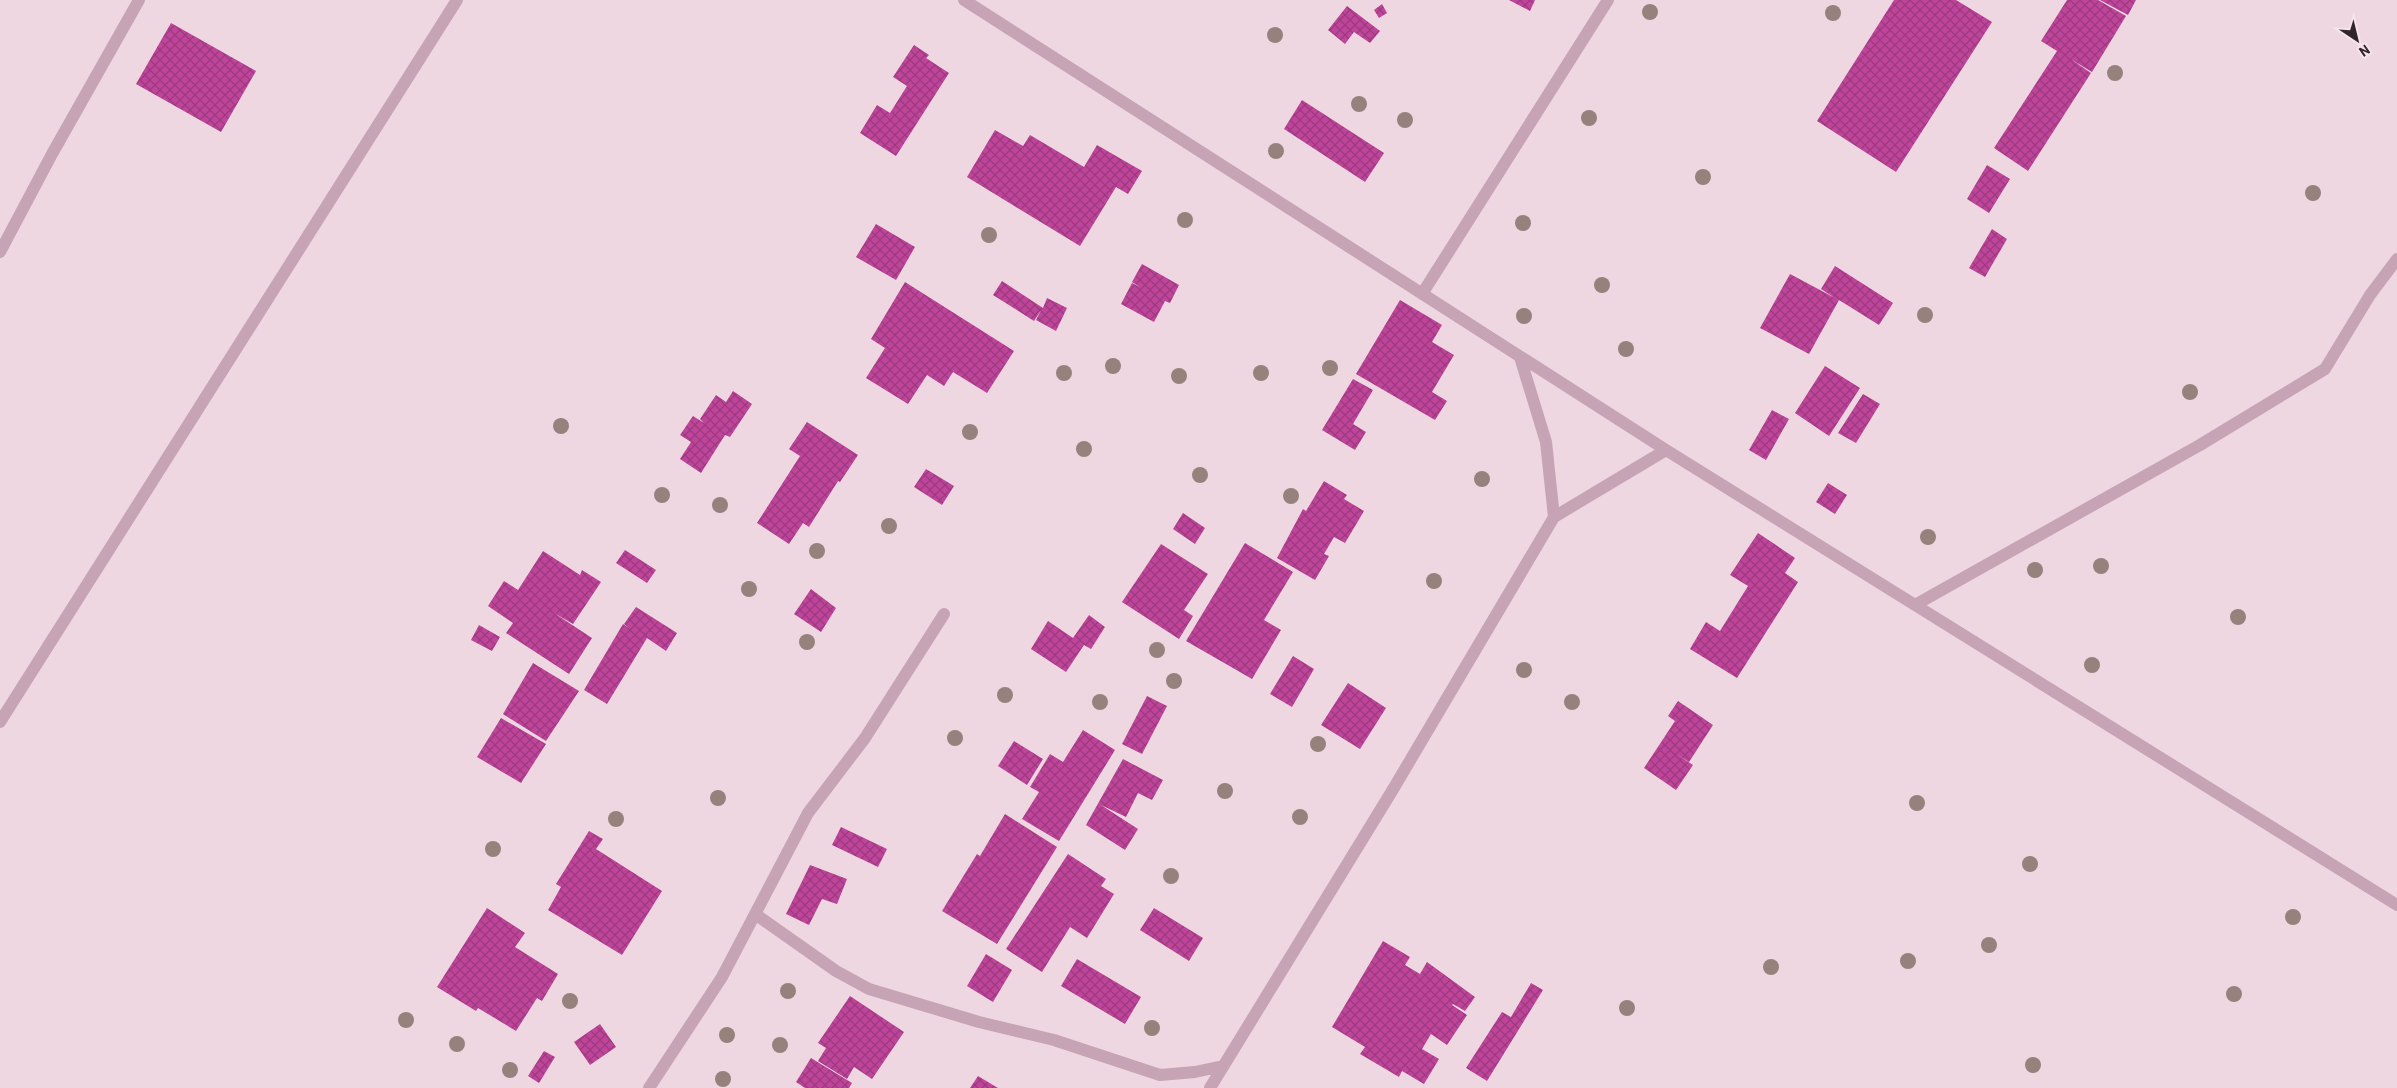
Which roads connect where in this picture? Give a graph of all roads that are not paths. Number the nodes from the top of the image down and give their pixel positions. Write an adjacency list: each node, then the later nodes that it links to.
1 (138, 0): 5 (street)
2 (457, 0): 13 (street)
3 (964, 0): 7 (street)
4 (1608, 0): 7 (street)
5 (0, 252)
6 (2397, 259): 11 (street)
7 (1422, 294): 8 (street)
8 (1520, 357): 9 (street); 10 (street)
9 (1666, 450): 10 (street); 11 (street)
10 (1554, 517): 16 (street)
11 (1914, 605): 14 (street)
12 (944, 614): 15 (street)
13 (0, 722)
14 (2397, 905)
15 (755, 914): 16 (street); 17 (street)
16 (1223, 1066): 18 (street)
17 (649, 1088)
18 (1210, 1088)

